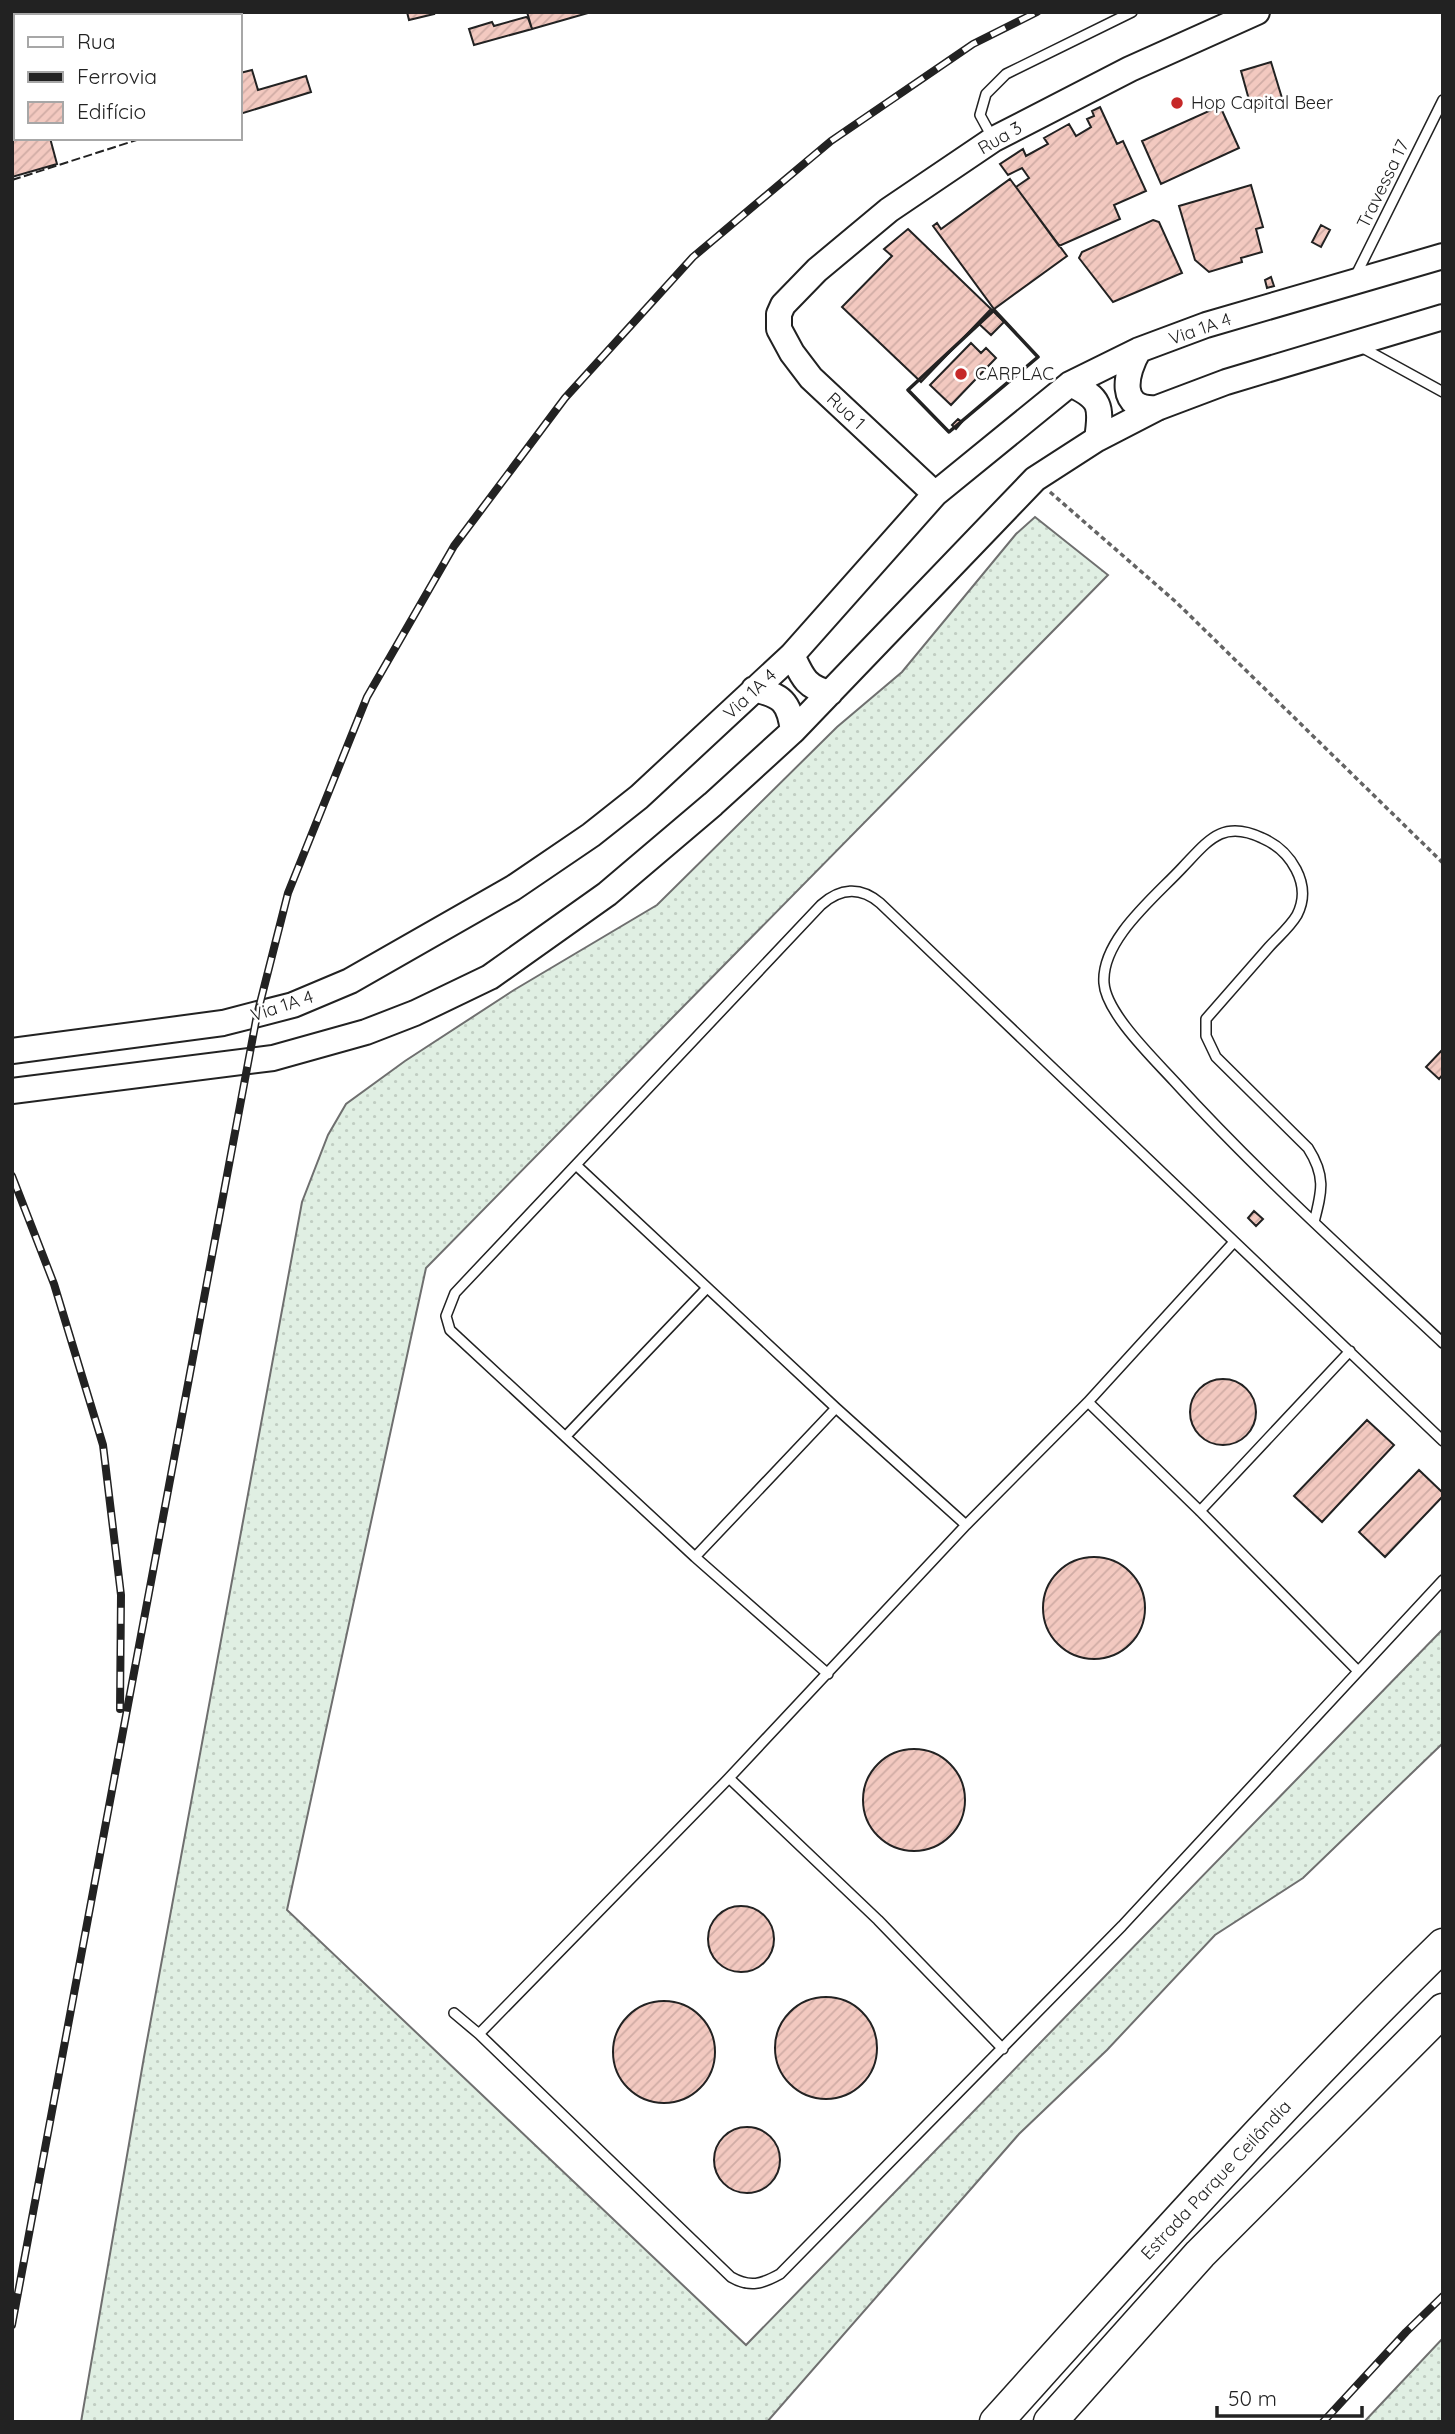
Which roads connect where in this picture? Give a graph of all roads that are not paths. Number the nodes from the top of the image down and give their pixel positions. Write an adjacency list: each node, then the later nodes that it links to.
1 (1132, 12): 4 (lane)
2 (1257, 12): 4 (main road, Rua 3)
3 (1443, 100): 6 (lane, Travessa 17)
4 (993, 139): 7 (main road, Rua 3)
5 (1443, 256): 6 (main road, Via 1A 4)
6 (1352, 283): 10 (main road, Via 1A 4)
7 (779, 314): 15 (main road, Rua 1)
8 (1443, 317): 9 (main road)
9 (1353, 343): 12 (lane); 13 (main road)
10 (1139, 350): 11 (main road, Via 1A 4); 13 (main road)
11 (1070, 384): 14 (main road); 15 (main road, Via 1A 4)
12 (1443, 392)
13 (1157, 408): 14 (main road)
14 (1097, 439): 18 (main road)
15 (935, 494): 16 (main road, Via 1A 4)
16 (792, 655): 17 (main road, Via 1A 4); 18 (main road)
17 (754, 689): 19 (main road); 20 (main road, Via 1A 4)
18 (830, 693): 19 (main road)
19 (793, 731): 21 (main road)
20 (12, 1051)
21 (12, 1091)
22 (576, 1165): 24 (lane); 25 (lane); 30 (lane)
23 (1314, 1222): 23 (lane); 26 (lane)
24 (1234, 1242): 27 (lane); 28 (lane)
25 (707, 1288): 29 (lane); 30 (lane)
26 (1443, 1343)
27 (1350, 1350): 31 (lane); 32 (lane)
28 (1088, 1402): 32 (lane); 33 (lane)
29 (836, 1408): 33 (lane); 34 (lane)
30 (566, 1436): 34 (lane)
31 (1443, 1441)
32 (1200, 1511): 36 (lane)
33 (966, 1525): 37 (lane)
34 (695, 1557): 37 (lane)
35 (1443, 1580): 36 (lane)
36 (1357, 1670): 43 (lane)
37 (828, 1674): 38 (lane)
38 (729, 1778): 42 (lane); 43 (lane)
39 (1443, 1945): 44 (highway, Estrada Parque Ceilândia)
40 (1443, 2010): 45 (highway)
41 (454, 2013): 42 (lane)
42 (479, 2035): 43 (lane)
43 (1003, 2049)
44 (996, 2422)
45 (1050, 2422)

